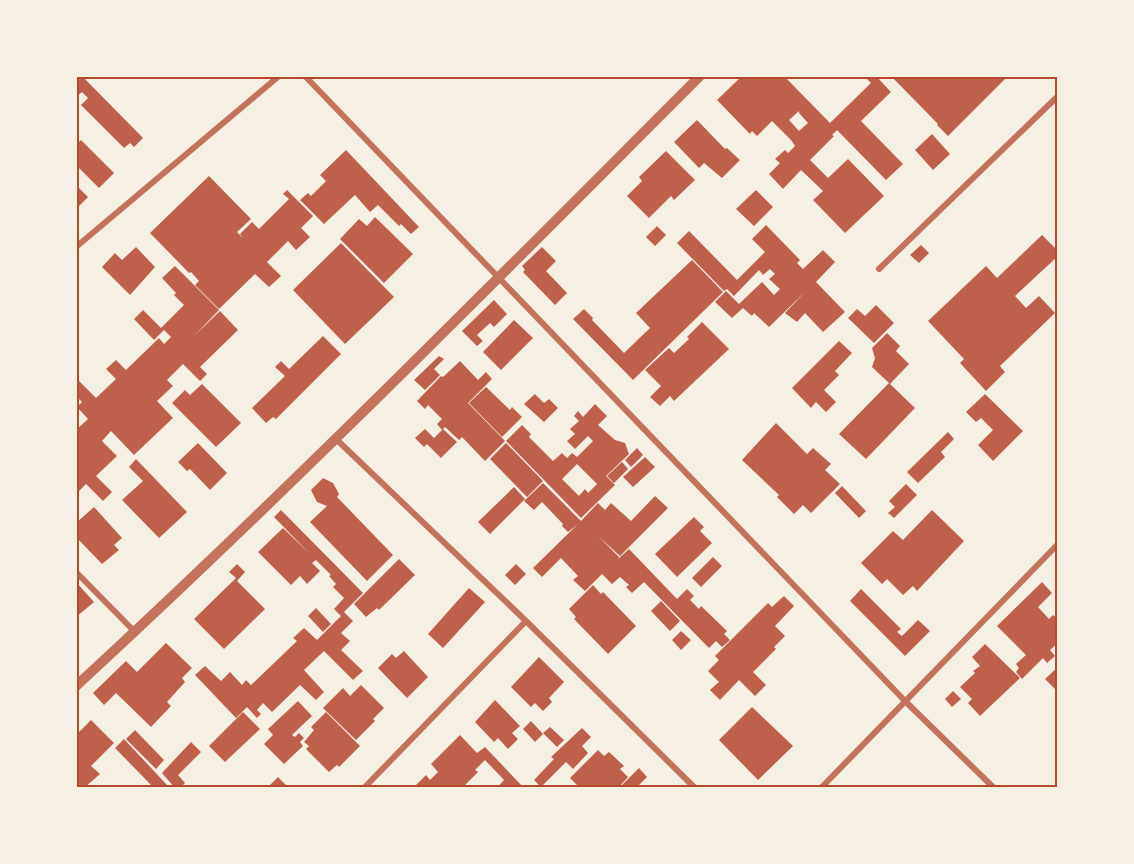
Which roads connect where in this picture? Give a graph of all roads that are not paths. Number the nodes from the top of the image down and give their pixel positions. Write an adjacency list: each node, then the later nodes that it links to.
1 (279, 76): 5 (street)
2 (305, 76): 7 (street)
3 (700, 76): 7 (street)
4 (1058, 96): 6 (street)
5 (76, 247)
6 (879, 269)
7 (498, 278): 8 (street); 14 (street)
8 (335, 438): 11 (street); 12 (street)
9 (1058, 544): 14 (street)
10 (76, 572): 12 (street)
11 (526, 621): 15 (street); 16 (street)
12 (135, 632): 13 (street)
13 (76, 686)
14 (906, 702): 17 (street); 18 (street)
15 (364, 788)
16 (695, 788)
17 (821, 788)
18 (994, 788)

